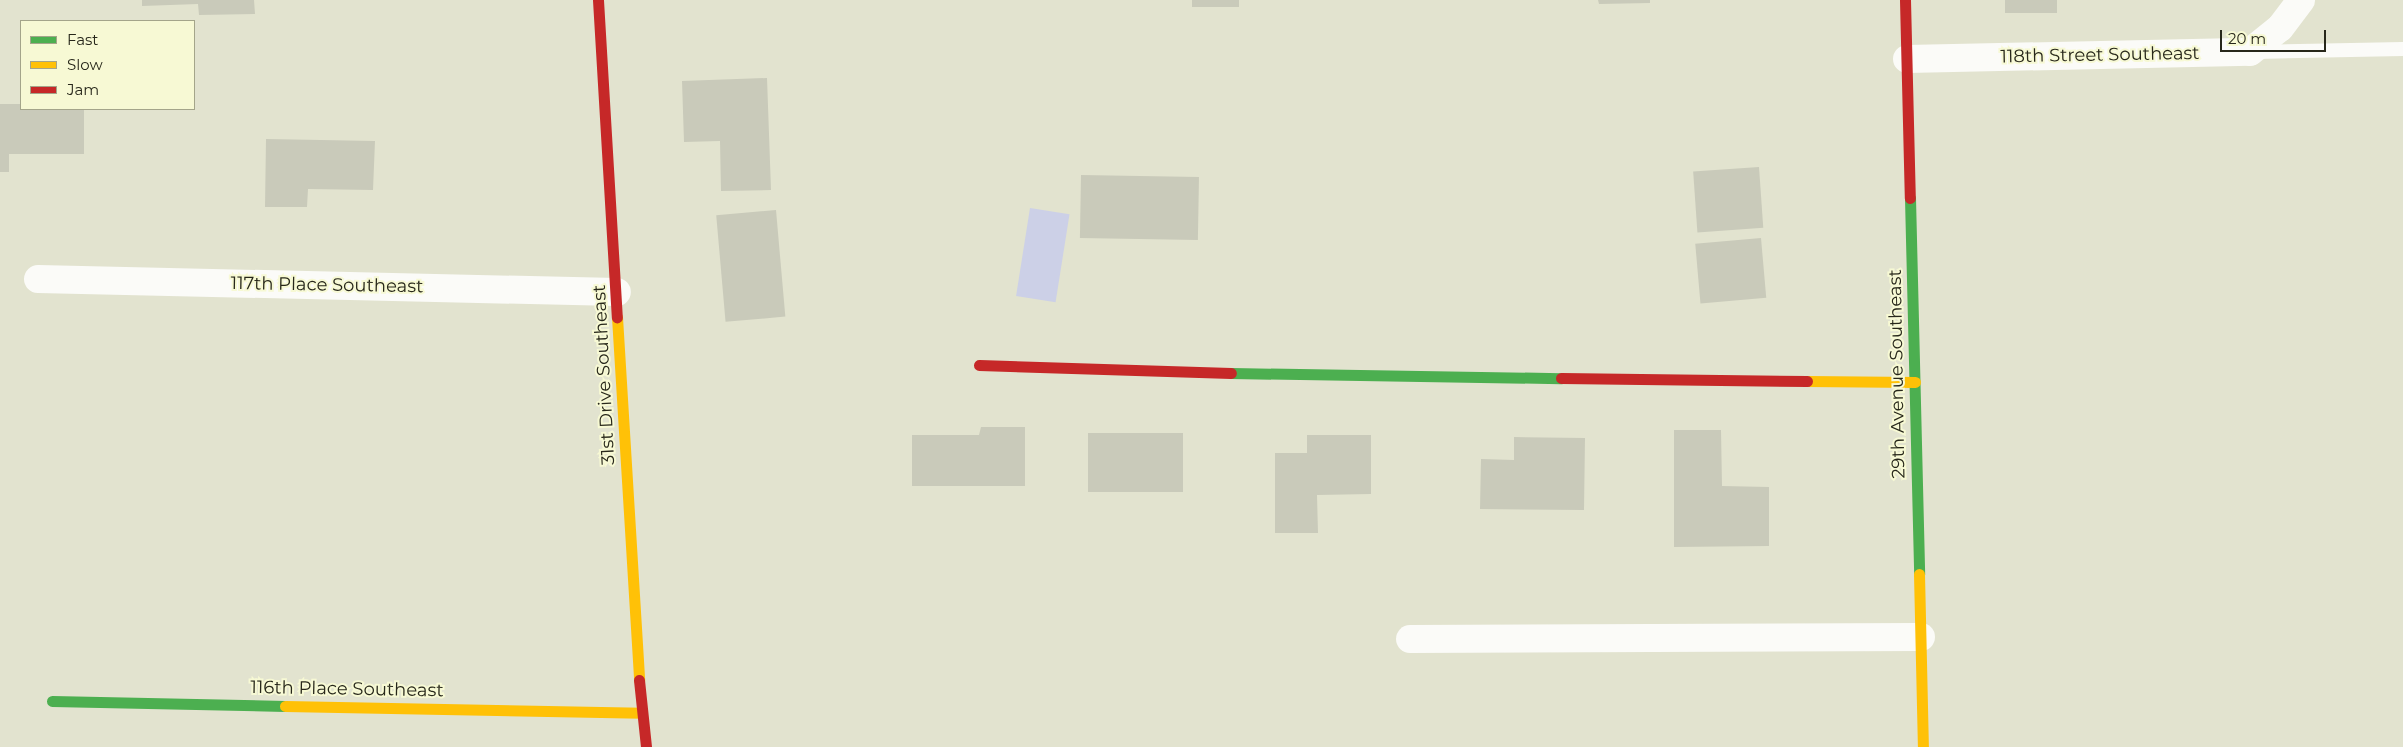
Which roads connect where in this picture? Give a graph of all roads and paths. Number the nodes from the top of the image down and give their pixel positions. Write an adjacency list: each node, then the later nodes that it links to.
1 (598, 0): 8 (street, 31st Drive Southeast)
2 (1905, 0): 6 (street, 29th Avenue Southeast)
3 (2301, 0): 5 (street)
4 (2403, 48): 5 (lane)
5 (2250, 52): 6 (street, 118th Street Southeast)
6 (1907, 59): 10 (street, 29th Avenue Southeast)
7 (38, 279): 8 (street, 117th Place Southeast)
8 (617, 292): 14 (street, 31st Drive Southeast)
9 (979, 365): 10 (street)
10 (1915, 382): 11 (street, 29th Avenue Southeast)
11 (1921, 637): 12 (street); 16 (street, 29th Avenue Southeast)
12 (1410, 639)
13 (52, 701): 14 (street, 116th Place Southeast)
14 (641, 713): 15 (street, 31st Drive Southeast)
15 (646, 747)
16 (1924, 747)

